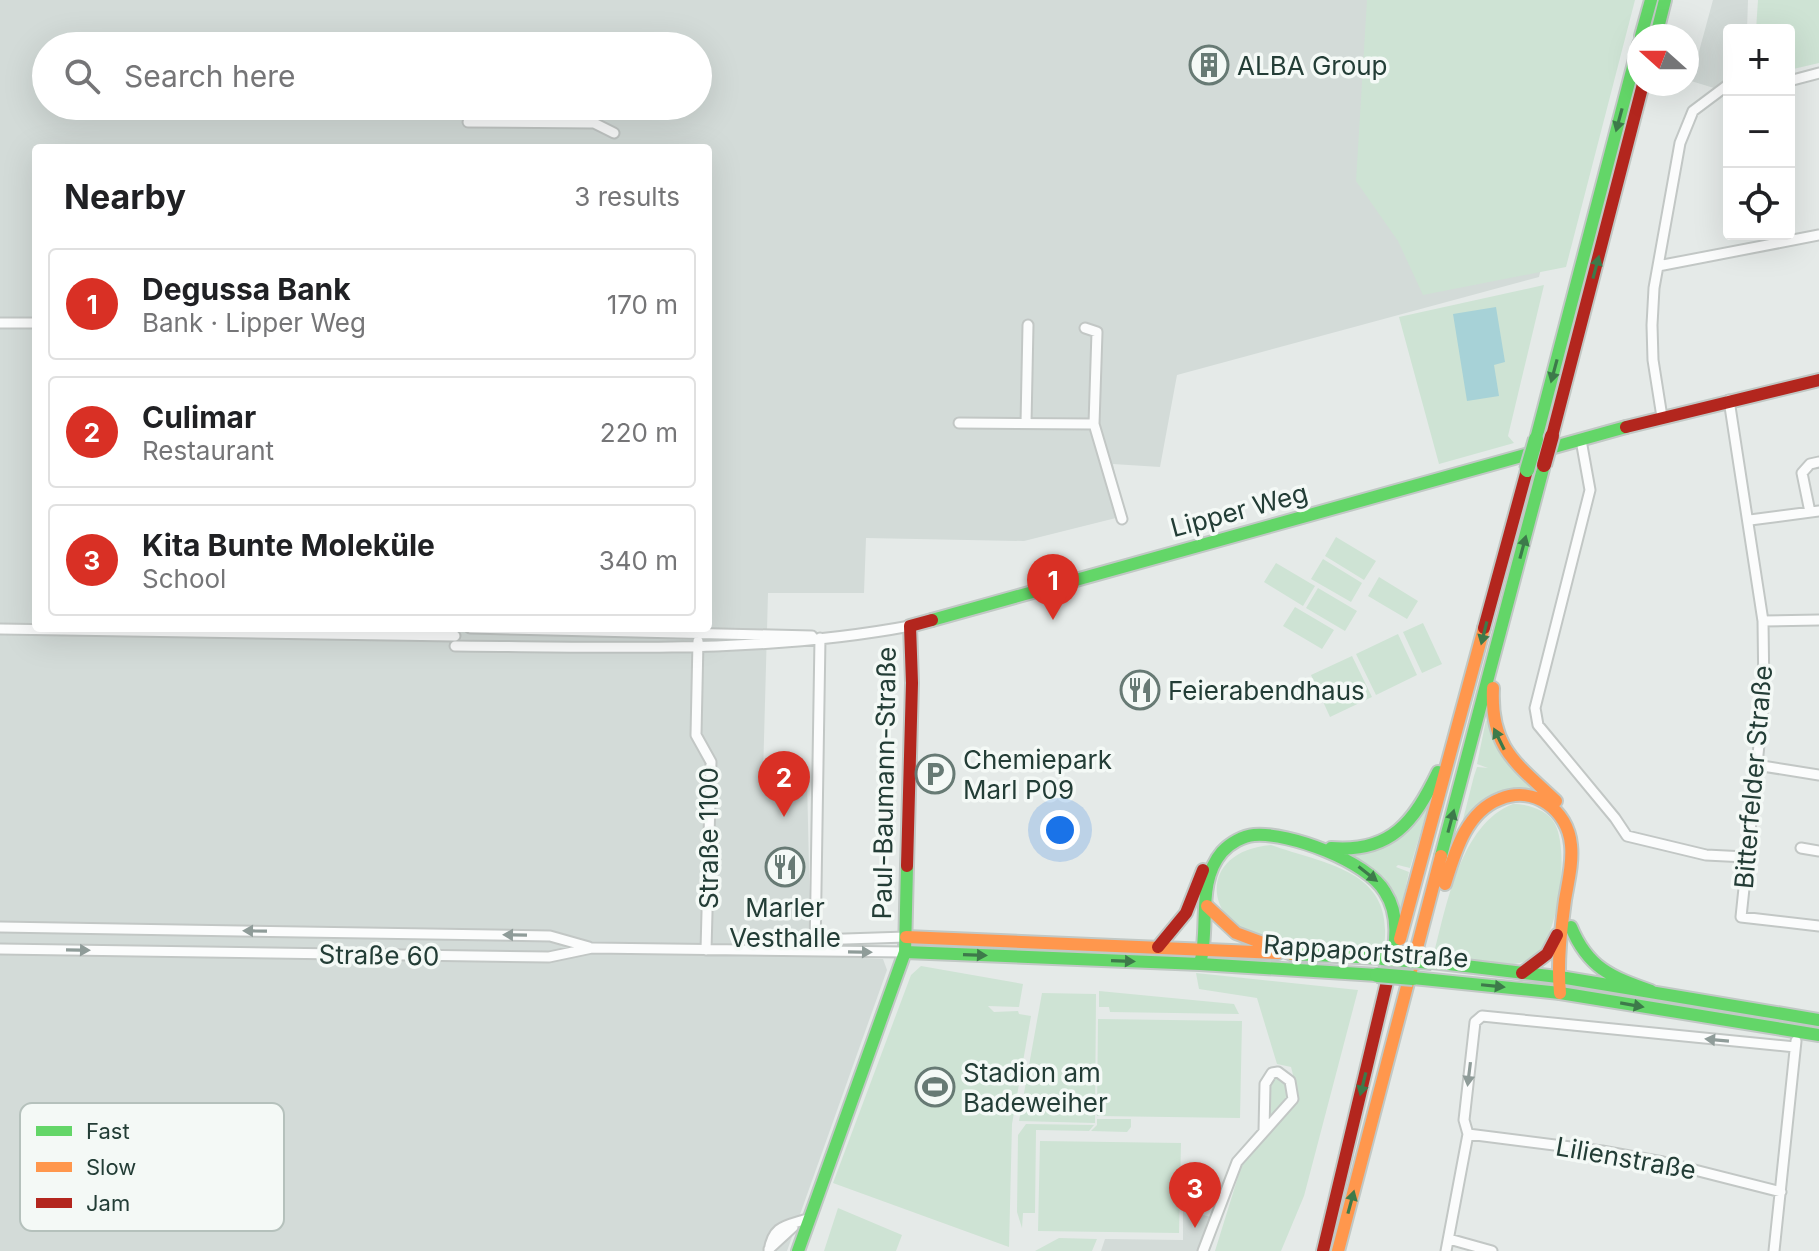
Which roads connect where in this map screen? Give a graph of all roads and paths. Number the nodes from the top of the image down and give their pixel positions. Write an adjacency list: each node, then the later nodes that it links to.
1 (1651, 0): 3 (main road)
2 (1665, 0): 4 (main road)
3 (1644, 24)
4 (1659, 24)
5 (1819, 73): 6 (street)
6 (1795, 79)
7 (1723, 88): 13 (street)
8 (1627, 90): 41 (main road, one-way to 41, bridge)
9 (1640, 96): 31 (main road, one-way to 9, bridge)
10 (468, 122): 11 (street)
11 (614, 133)
12 (1819, 235): 13 (street)
13 (1658, 266): 20 (street)
14 (0, 323): 15 (street)
15 (32, 323)
16 (1028, 325): 22 (street)
17 (1085, 328): 23 (street)
18 (1819, 380): 19 (main road, Lipper Weg)
19 (1729, 400): 20 (main road, Lipper Weg); 28 (street, Bitterfelder Straße)
20 (1662, 417): 24 (main road, Lipper Weg)
21 (959, 423): 22 (street)
22 (1026, 423): 23 (street)
23 (1094, 424): 27 (street)
24 (1581, 440): 32 (main road, Lipper Weg); 46 (street)
25 (1819, 462): 26 (street)
26 (1814, 511): 28 (street)
27 (1122, 519)
28 (1750, 520): 30 (street, Bitterfelder Straße)
29 (1819, 620): 30 (street)
30 (1763, 621): 42 (street, Bitterfelder Straße)
31 (1503, 622): 49 (main road, one-way to 31); 59 (main road, one-way to 31)
32 (910, 626): 38 (street, Paul-Baumann-Straße); 52 (main road, Paul-Baumann-Straße)
33 (0, 629): 34 (street)
34 (32, 630)
35 (114, 632): 40 (street)
36 (622, 632): 37 (street)
37 (698, 634): 39 (street); 40 (street, Straße 1100)
38 (820, 638): 39 (street, Paul-Baumann-Straße); 53 (street)
39 (766, 640): 40 (street)
40 (699, 647): 57 (street, Straße 1100)
41 (1472, 680): 47 (main road); 67 (main road)
42 (1756, 765): 43 (street); 46 (street, Bitterfelder Straße)
43 (1819, 775)
44 (1801, 848): 45 (street)
45 (1819, 851)
46 (1746, 857): 50 (street, Bitterfelder Straße)
47 (1200, 878): 54 (main road); 62 (main road)
48 (1207, 906): 61 (main road); 62 (main road); 67 (main road, one-way to 67)
49 (1567, 920): 59 (main road); 63 (main road); 64 (main road); 65 (main road)
50 (1819, 926)
51 (0, 927): 55 (street, one-way to 51)
52 (906, 937): 53 (street, Paul-Baumann-Straße); 54 (main road, Rappaportstraße); 60 (main road, Paul-Baumann-Straße)
53 (815, 946): 58 (street, Paul-Baumann-Straße); 60 (street, Paul-Baumann-Straße, one-way to 60)
54 (1158, 947): 62 (main road, Rappaportstraße)
55 (592, 948): 56 (street, Straße 60, one-way to 55); 57 (street, Straße 60)
56 (0, 949)
57 (706, 950): 58 (street, Straße 60)
58 (757, 950)
59 (1417, 950): 80 (main road, one-way to 59)
60 (905, 952): 62 (main road, Rappaportstraße, one-way to 62); 74 (main road, Paul-Baumann-Straße)
61 (1292, 954): 62 (main road, Rappaportstraße); 63 (main road, Rappaportstraße, bridge)
62 (1201, 955): 66 (main road, Rappaportstraße, one-way to 66, bridge)
63 (1522, 973): 64 (main road, Rappaportstraße)
64 (1562, 978): 65 (main road, Rappaportstraße); 66 (main road)
65 (1651, 991): 69 (main road, Rappaportstraße)
66 (1560, 993): 69 (main road, Rappaportstraße, one-way to 69)
67 (1381, 1008): 79 (main road, one-way to 79)
68 (1819, 1020): 69 (main road, Rappaportstraße)
69 (1797, 1032): 70 (main road, Rappaportstraße); 72 (street, Rappaportstraße, one-way to 72); 73 (street)
70 (1819, 1035)
71 (1264, 1131): 71 (street); 78 (street)
72 (1468, 1134): 73 (street, Lilienstraße); 75 (street)
73 (1781, 1192): 83 (street)
74 (805, 1219): 76 (street); 77 (main road, Paul-Baumann-Straße)
75 (1449, 1239): 81 (street); 82 (street)
76 (769, 1250)
77 (798, 1251)
78 (1203, 1251)
79 (1323, 1251)
80 (1338, 1251)
81 (1446, 1251)
82 (1492, 1251)
83 (1774, 1251)

